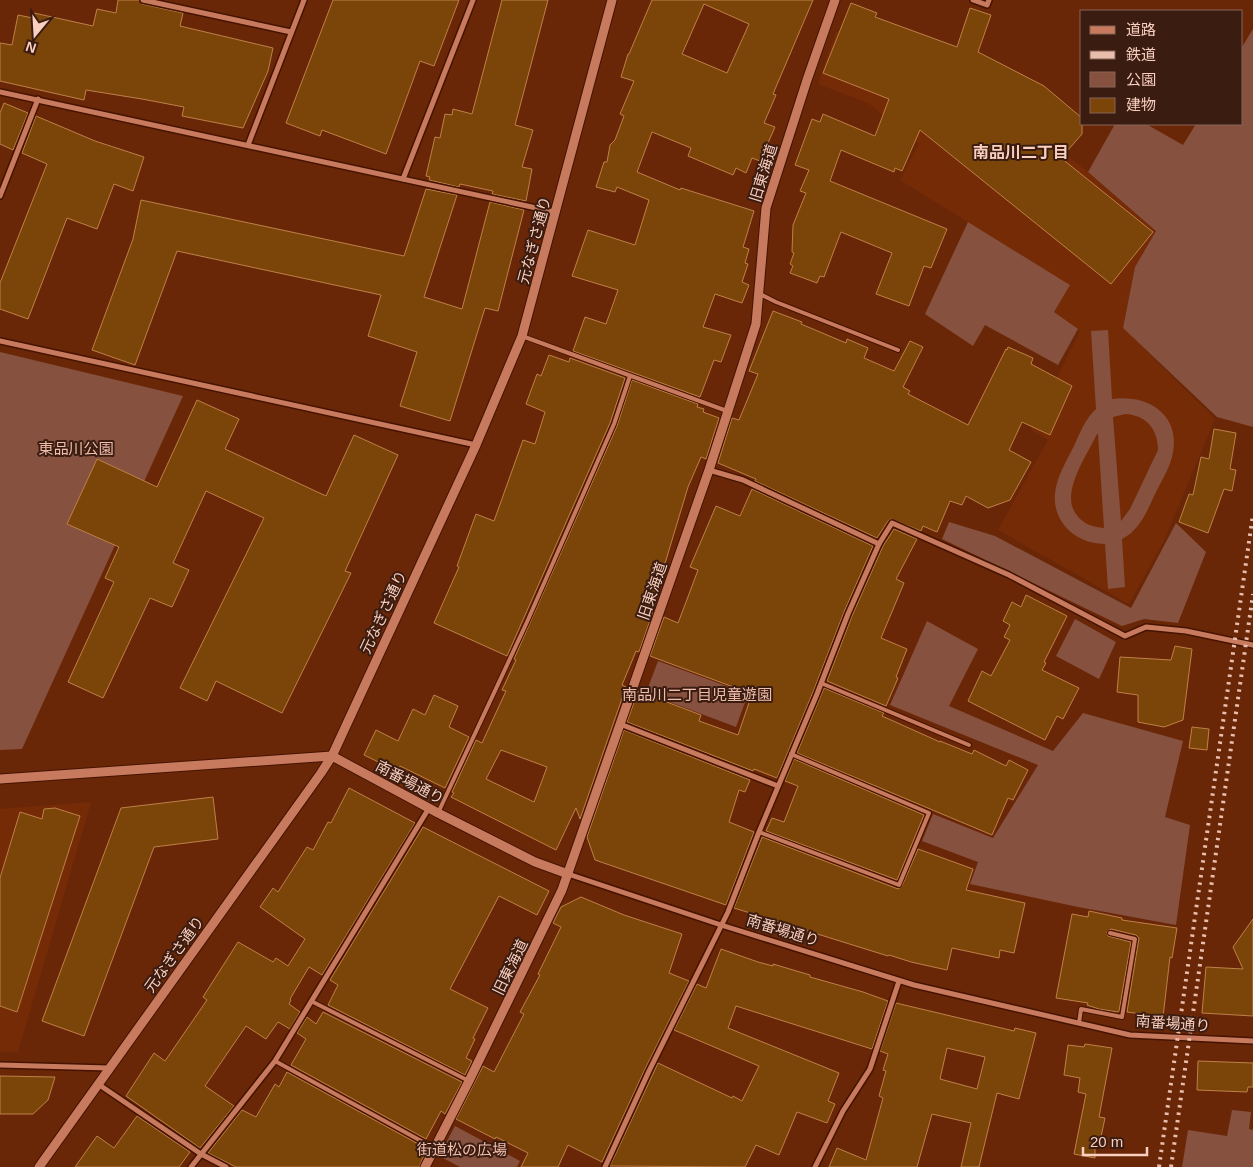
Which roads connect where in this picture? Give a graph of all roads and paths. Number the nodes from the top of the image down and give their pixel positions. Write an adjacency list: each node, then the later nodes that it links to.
1 (143, 0): 8 (street)
2 (304, 0): 8 (street)
3 (472, 0): 12 (street)
4 (612, 0): 14 (street, 元なぎさ通り)
5 (835, 0): 15 (street, 旧東海道)
6 (973, 0): 7 (street)
7 (989, 0)
8 (292, 32): 11 (street)
9 (0, 92): 10 (street)
10 (38, 99): 11 (street); 13 (street)
11 (248, 145): 12 (street)
12 (403, 179): 14 (street)
13 (0, 196)
14 (556, 212): 16 (street, 元なぎさ通り)
15 (760, 294): 18 (lane); 20 (street, 旧東海道)
16 (522, 336): 19 (lane); 21 (street, 元なぎさ通り)
17 (0, 341): 21 (street)
18 (898, 350)
19 (630, 376): 20 (lane); 32 (lane)
20 (729, 412): 22 (street, 旧東海道)
21 (476, 445): 29 (street, 元なぎさ通り)
22 (709, 470): 23 (street); 26 (street, 旧東海道)
23 (879, 544): 24 (street); 25 (street)
24 (1253, 645)
25 (821, 683): 27 (lane); 28 (street)
26 (620, 724): 31 (street); 34 (street, 旧東海道)
27 (969, 745)
28 (791, 754): 31 (street); 33 (lane)
29 (332, 756): 30 (street); 32 (street, 南番場通り); 43 (street, 元なぎさ通り)
30 (0, 779)
31 (778, 786): 33 (street)
32 (433, 811): 34 (street, 南番場通り); 38 (street)
33 (759, 832): 35 (street)
34 (568, 874): 35 (street, 南番場通り); 44 (street, 旧東海道)
35 (721, 925): 37 (street, 南番場通り); 52 (street)
36 (1110, 933): 39 (lane)
37 (899, 981): 39 (street, 南番場通り); 53 (street)
38 (313, 1002): 41 (street); 44 (lane)
39 (1079, 1023): 40 (street, 南番場通り)
40 (1253, 1041)
41 (275, 1061): 46 (lane); 47 (street)
42 (0, 1065): 43 (street)
43 (110, 1068): 45 (street, 元なぎさ通り)
44 (470, 1081): 46 (street, 旧東海道)
45 (98, 1084): 47 (street); 48 (street, 元なぎさ通り)
46 (434, 1148): 51 (street, 旧東海道)
47 (201, 1154): 49 (street); 50 (street)
48 (39, 1167)
49 (191, 1167)
50 (226, 1167)
51 (425, 1167)
52 (605, 1167)
53 (815, 1167)

